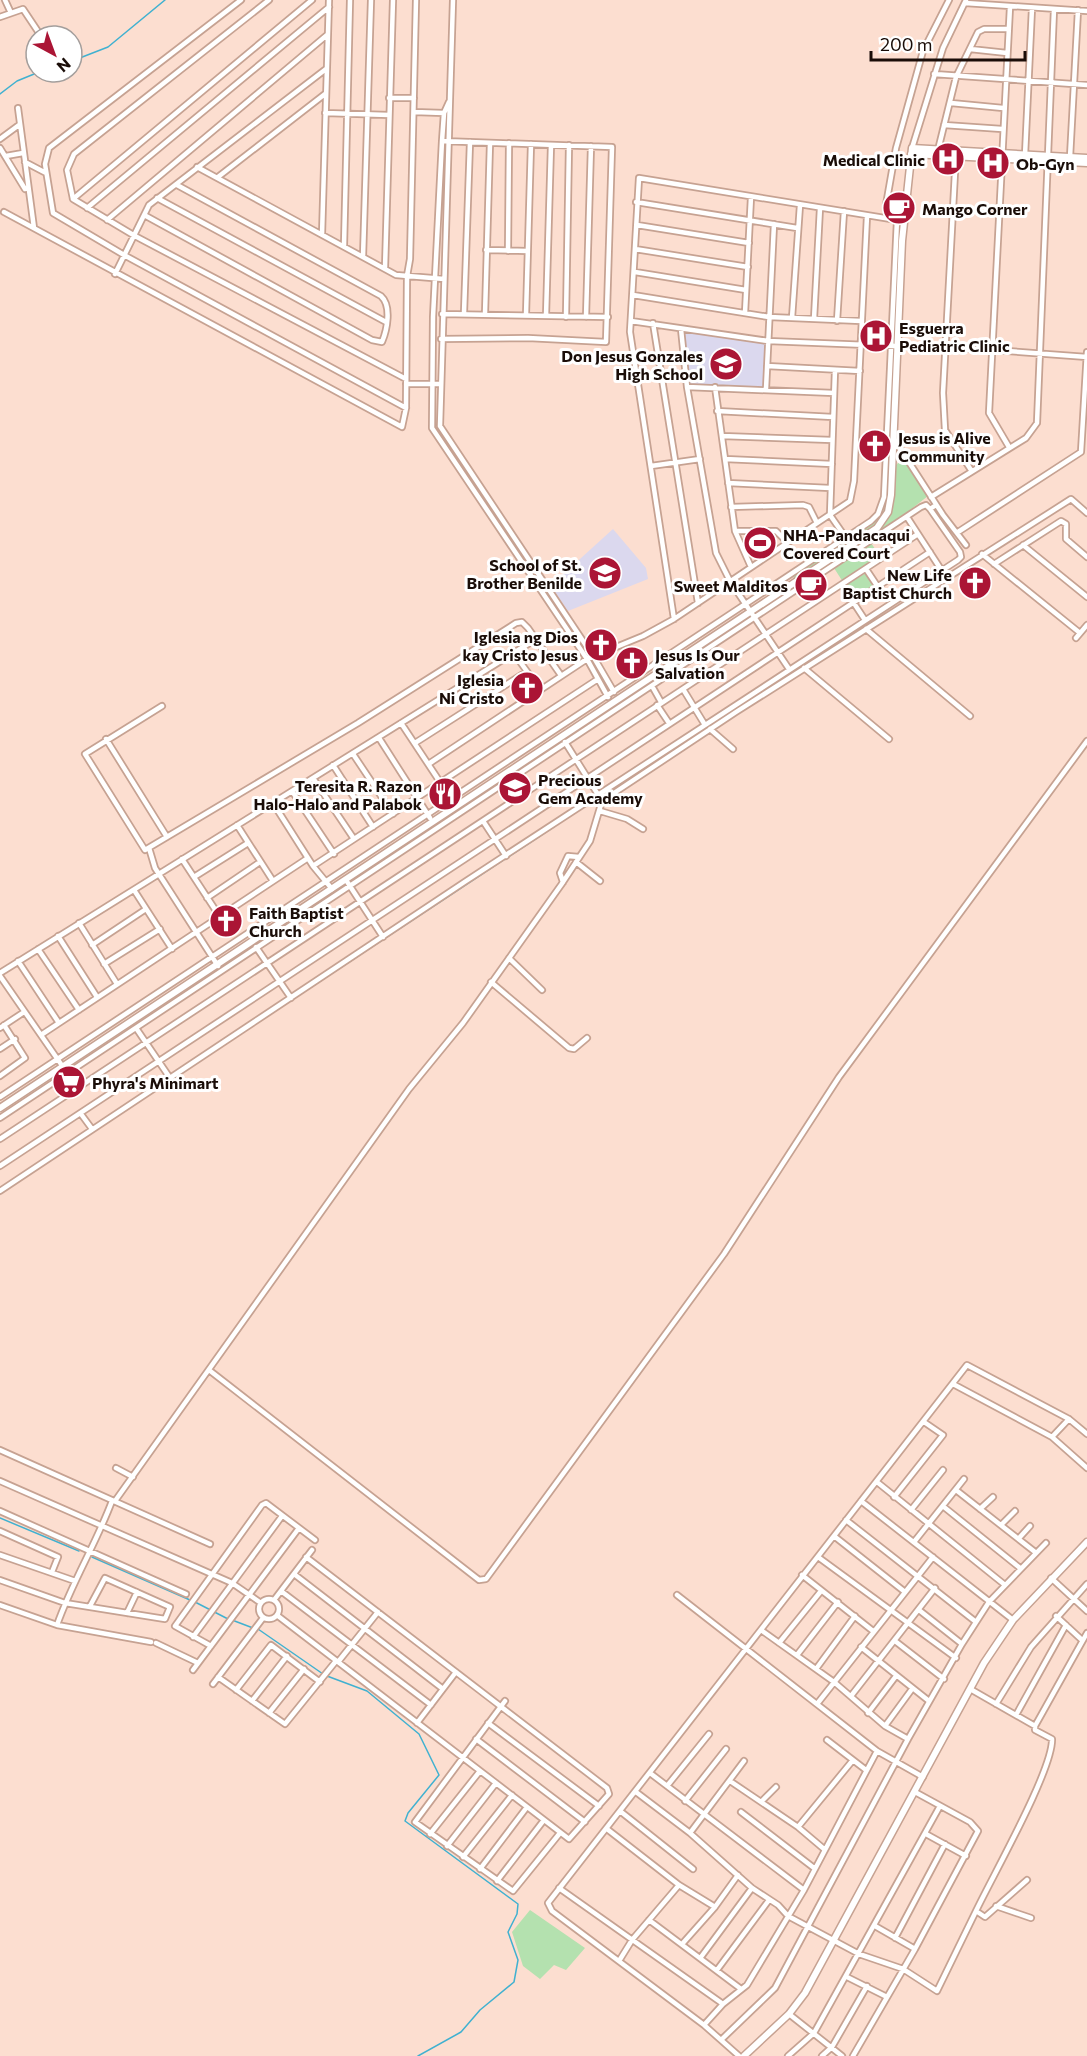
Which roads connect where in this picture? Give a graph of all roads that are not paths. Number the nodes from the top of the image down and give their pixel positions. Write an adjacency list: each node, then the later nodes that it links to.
1 (5, 0): 19 (street)
2 (241, 0): 73 (street)
3 (269, 0): 79 (street)
4 (312, 0): 79 (street)
5 (329, 0): 13 (street)
6 (350, 0): 44 (street)
7 (371, 0): 45 (street)
8 (393, 0): 35 (street)
9 (416, 0): 36 (street)
10 (453, 0): 37 (street)
11 (949, 0): 82 (street)
12 (965, 2): 14 (street); 27 (street)
13 (329, 7): 23 (street); 83 (street)
14 (1010, 7): 15 (street); 22 (street)
15 (1032, 8): 16 (street); 30 (street)
16 (1054, 9): 17 (street); 31 (street)
17 (1078, 10): 18 (street); 32 (street)
18 (1087, 11)
19 (10, 14): 20 (street); 21 (street)
20 (0, 17)
21 (33, 24)
22 (1008, 29): 24 (street); 25 (street)
23 (327, 35): 26 (street); 89 (street)
24 (970, 49): 25 (street); 28 (street)
25 (1007, 53): 29 (street)
26 (326, 69): 34 (street); 72 (street)
27 (934, 74): 28 (street); 62 (street)
28 (956, 77): 29 (street); 38 (street)
29 (1005, 80): 30 (street); 40 (street)
30 (1029, 82): 31 (street); 66 (street)
31 (1052, 82): 32 (street); 69 (street)
32 (1074, 84): 33 (street); 68 (street)
33 (1087, 85)
34 (326, 94): 42 (street); 74 (street)
35 (389, 98): 36 (street); 46 (street)
36 (414, 98): 41 (street)
37 (450, 100): 43 (street); 52 (street)
38 (951, 103): 40 (street); 48 (street)
39 (18, 108): 47 (street)
40 (1004, 108): 49 (street)
41 (414, 112): 43 (street); 110 (street)
42 (325, 113): 44 (street); 96 (street)
43 (444, 113): 51 (street)
44 (347, 115): 45 (street); 99 (street)
45 (368, 115): 46 (street); 105 (street)
46 (389, 116): 107 (street)
47 (19, 125): 50 (street); 63 (street)
48 (944, 125): 49 (street); 61 (street)
49 (1002, 129): 67 (street)
50 (0, 139)
51 (441, 141): 52 (street); 111 (street)
52 (448, 142): 53 (street); 112 (street)
53 (470, 142): 54 (street); 115 (street)
54 (490, 143): 55 (street); 101 (street)
55 (509, 143): 56 (street); 102 (street)
56 (531, 144): 57 (street); 103 (street)
57 (551, 145): 58 (street); 120 (street)
58 (569, 145): 59 (street); 121 (street)
59 (591, 146): 122 (street); 123 (street)
60 (0, 148): 65 (street)
61 (938, 150): 62 (street); 64 (street)
62 (911, 151): 64 (street); 91 (street)
63 (23, 153): 65 (street); 71 (street)
64 (956, 154): 67 (street); 137 (street)
65 (6, 156): 76 (street)
66 (1024, 156): 67 (street); 69 (street)
67 (1001, 157): 69 (street); 138 (street)
68 (1070, 157): 69 (street); 70 (street)
69 (1047, 159): 70 (street); 140 (street)
70 (1087, 161)
71 (24, 162): 73 (street); 76 (street)
72 (197, 167): 74 (street); 75 (street)
73 (46, 173): 104 (street)
74 (218, 177): 96 (street)
75 (177, 185): 78 (street); 130 (street)
76 (27, 192): 94 (street)
77 (751, 197): 80 (street); 81 (street); 90 (street)
78 (157, 198): 87 (street); 130 (street)
79 (73, 199): 83 (street)
80 (636, 202): 90 (street); 93 (street)
81 (800, 205): 84 (street); 95 (street)
82 (886, 205)
83 (87, 208): 89 (street)
84 (820, 208): 85 (street); 126 (street)
85 (844, 211): 88 (street); 128 (street)
86 (4, 212): 94 (street)
87 (146, 216): 97 (street); 130 (street)
88 (867, 216): 91 (street); 129 (street)
89 (107, 220): 97 (street)
90 (751, 220): 92 (street); 98 (street)
91 (900, 221): 135 (street)
92 (774, 224): 95 (street); 124 (street)
93 (637, 225): 98 (street); 100 (street)
94 (34, 228): 109 (street)
95 (797, 228): 125 (street)
96 (322, 235): 99 (street)
97 (135, 236): 104 (street); 145 (street)
98 (749, 243): 106 (street)
99 (344, 246): 105 (street)
100 (635, 249): 106 (street); 108 (street)
101 (486, 250): 102 (street); 118 (street)
102 (508, 251): 103 (street)
103 (527, 251): 119 (street)
104 (124, 255): 109 (street); 153 (street)
105 (363, 257): 107 (street)
106 (748, 267): 113 (street)
107 (385, 268): 110 (street)
108 (634, 272): 113 (street); 114 (street)
109 (114, 274): 153 (street)
110 (406, 276): 111 (street); 145 (street)
111 (435, 279): 112 (street); 146 (street)
112 (444, 279): 117 (street)
113 (746, 290): 116 (street)
114 (633, 295): 116 (street); 127 (street)
115 (464, 313): 117 (street); 118 (street)
116 (745, 313): 124 (street)
117 (442, 314): 133 (street)
118 (485, 314): 119 (street)
119 (526, 315): 120 (street)
120 (546, 315): 121 (street)
121 (566, 316): 122 (street)
122 (586, 317): 123 (street)
123 (608, 317): 133 (street)
124 (769, 317): 125 (street); 134 (street)
125 (792, 318): 126 (street)
126 (814, 319): 128 (street)
127 (631, 321): 131 (street); 167 (street)
128 (837, 321): 129 (street)
129 (861, 321): 136 (street)
130 (386, 322)
131 (653, 323): 132 (street); 164 (street)
132 (681, 328): 134 (street); 148 (street)
133 (441, 339): 147 (street)
134 (768, 341): 136 (street); 142 (street)
135 (894, 345): 136 (street); 137 (street); 156 (street)
136 (861, 346): 144 (street)
137 (945, 349): 138 (street); 168 (street)
138 (993, 350): 140 (street); 160 (street)
139 (1087, 352): 141 (street)
140 (1038, 354): 141 (street); 160 (street)
141 (1087, 357): 152 (street)
142 (766, 366): 143 (street); 150 (street)
143 (836, 370): 144 (street); 151 (street)
144 (860, 371): 178 (street)
145 (406, 382): 146 (street); 153 (street)
146 (432, 384): 147 (street); 172 (street)
147 (440, 384): 170 (street)
148 (687, 387): 149 (street); 162 (street)
149 (716, 387): 150 (street); 154 (street)
150 (766, 389): 151 (street)
151 (834, 393): 155 (street)
152 (1086, 403): 182 (street)
153 (406, 408)
154 (717, 411): 155 (street); 157 (street)
155 (833, 417): 159 (street)
156 (891, 420): 158 (street); 165 (street)
157 (722, 436): 159 (street); 163 (street)
158 (894, 439): 161 (street); 165 (street)
159 (832, 440): 166 (street)
160 (1009, 447): 168 (street)
161 (905, 456): 165 (street); 173 (street)
162 (700, 459): 164 (street); 195 (street)
163 (725, 459): 166 (street); 169 (street)
164 (675, 462): 167 (street); 200 (street)
165 (889, 462): 184 (street); 202 (street)
166 (832, 464): 171 (street)
167 (651, 466): 203 (street)
168 (971, 470): 173 (street)
169 (728, 483): 171 (street); 175 (street)
170 (481, 488): 172 (street); 211 (street)
171 (830, 488): 178 (street)
172 (475, 491): 212 (street)
173 (932, 497): 174 (street)
174 (936, 505): 176 (street); 182 (street)
175 (731, 507): 180 (street); 181 (street)
176 (930, 509): 179 (street); 194 (street)
177 (1087, 513): 189 (street)
178 (830, 515): 180 (street); 184 (street)
179 (907, 517): 183 (street); 202 (street)
180 (817, 523): 185 (street)
181 (735, 531): 185 (street); 192 (street)
182 (958, 532): 186 (street)
183 (918, 534): 188 (street); 193 (street)
184 (846, 538): 201 (street)
185 (787, 542): 192 (street)
186 (966, 545)
187 (1023, 545): 190 (street); 191 (street); 198 (street)
188 (930, 552): 194 (street); 197 (street)
189 (982, 554): 191 (street); 206 (street)
190 (1087, 557)
191 (994, 564): 205 (street)
192 (751, 567): 195 (street)
193 (866, 569): 196 (street); 197 (street)
194 (942, 571): 204 (street)
195 (730, 581): 200 (street); 201 (street)
196 (842, 585): 199 (street); 207 (street)
197 (878, 587): 199 (street)
198 (1087, 597)
199 (853, 602): 204 (street); 209 (street)
200 (698, 603): 203 (street)
201 (745, 604): 202 (street); 222 (street)
202 (752, 614): 207 (street); 219 (street); 224 (street)
203 (674, 619): 211 (street)
204 (865, 620): 214 (street)
205 (1087, 625)
206 (866, 629): 213 (street); 228 (street)
207 (765, 633): 209 (street); 221 (street)
208 (536, 639): 210 (street); 216 (street); 259 (street)
209 (779, 650): 214 (street); 227 (street)
210 (513, 652): 215 (street); 229 (street)
211 (593, 656): 212 (street); 217 (street)
212 (587, 658): 216 (street); 218 (street)
213 (804, 668): 231 (street); 234 (street)
214 (789, 669): 231 (street)
215 (526, 672): 220 (street); 237 (street)
216 (560, 674): 220 (street)
217 (603, 675): 218 (street); 222 (street)
218 (597, 680): 223 (street); 245 (street)
219 (652, 686): 225 (street); 236 (street)
220 (539, 688): 241 (street)
221 (682, 689): 225 (street); 227 (street)
222 (614, 692): 223 (street); 224 (street)
223 (607, 696): 224 (street); 253 (street)
224 (615, 702): 255 (street)
225 (659, 704): 230 (street); 240 (street)
226 (162, 706): 233 (street)
227 (694, 706): 230 (street); 231 (street)
228 (970, 716)
229 (401, 723): 232 (street); 237 (street)
230 (669, 723): 243 (street)
231 (707, 727): 238 (street); 248 (street); 249 (street)
232 (379, 738): 239 (street); 247 (street)
233 (106, 739): 259 (street); 263 (street)
234 (889, 739)
235 (1087, 741): 332 (street)
236 (565, 742): 240 (street); 277 (street)
237 (415, 743): 241 (street)
238 (733, 749)
239 (353, 754): 242 (street); 252 (street)
240 (575, 760): 243 (street); 254 (street)
241 (430, 763): 245 (street)
242 (333, 765): 244 (street); 257 (street)
243 (587, 777): 248 (street); 261 (street)
244 (313, 778): 246 (street); 260 (street)
245 (441, 782): 247 (street)
246 (292, 791): 250 (street); 264 (street)
247 (418, 796): 252 (street); 253 (street)
248 (598, 796): 249 (street); 265 (street)
249 (602, 801): 251 (street)
250 (273, 803): 256 (street); 266 (street)
251 (600, 811): 258 (street); 268 (street)
252 (393, 814): 257 (street)
253 (428, 815): 255 (street); 275 (street)
254 (483, 821): 261 (street); 281 (street)
255 (434, 822): 277 (street)
256 (237, 825): 262 (street); 267 (street)
257 (373, 827): 260 (street)
258 (643, 829)
259 (167, 837): 263 (street)
260 (354, 839): 264 (street)
261 (495, 839): 265 (street); 284 (street)
262 (248, 843): 269 (street); 272 (street)
263 (149, 848): 271 (street)
264 (334, 854): 270 (street)
265 (506, 856): 289 (street)
266 (308, 858): 270 (street); 273 (street)
267 (182, 859): 271 (street); 272 (street)
268 (577, 860): 274 (street); 276 (street); 276 (street)
269 (260, 862): 273 (street); 280 (street)
270 (313, 866): 275 (street)
271 (159, 874): 278 (street); 287 (street)
272 (194, 878): 280 (street)
273 (273, 881): 283 (street)
274 (600, 881)
275 (326, 882): 279 (street); 294 (street)
276 (563, 882): 295 (street)
277 (348, 883): 279 (street); 281 (street); 291 (street)
278 (134, 890): 282 (street); 285 (street)
279 (332, 890): 299 (street)
280 (207, 897): 283 (street)
281 (359, 902): 284 (street); 298 (street)
282 (146, 909): 286 (street); 290 (street)
283 (220, 917): 287 (street)
284 (372, 921): 289 (street); 301 (street)
285 (79, 923): 288 (street); 290 (street)
286 (160, 929): 293 (street); 297 (street)
287 (196, 933): 293 (street); 294 (street)
288 (58, 936): 292 (street); 305 (street)
289 (383, 937): 306 (street)
290 (92, 945): 297 (street)
291 (256, 947): 298 (street); 311 (street)
292 (38, 949): 296 (street); 307 (street)
293 (172, 949): 303 (street)
294 (212, 958): 299 (street); 317 (street)
295 (509, 958): 302 (street); 304 (street)
296 (18, 961): 300 (street); 309 (street)
297 (104, 964): 303 (street)
298 (267, 964): 301 (street); 315 (street)
299 (218, 966): 319 (street)
300 (0, 974): 308 (street)
301 (278, 981): 306 (street); 318 (street)
302 (491, 982): 313 (street); 332 (street)
303 (117, 984): 305 (street)
304 (542, 990)
305 (97, 997): 307 (street)
306 (291, 998): 321 (street)
307 (79, 1010): 309 (street)
308 (24, 1012): 310 (street); 312 (street)
309 (59, 1023): 312 (street)
310 (2, 1026): 314 (street)
311 (136, 1028): 315 (street); 322 (street)
312 (41, 1035): 317 (street)
313 (587, 1038)
314 (15, 1039): 316 (street); 320 (street)
315 (146, 1045): 318 (street); 323 (street)
316 (0, 1049)
317 (57, 1059): 319 (street); 324 (street)
318 (156, 1061): 321 (street); 326 (street)
319 (63, 1067): 325 (street)
320 (0, 1076)
321 (170, 1078): 328 (street)
322 (58, 1079): 323 (street); 327 (street)
323 (68, 1094): 329 (street)
324 (0, 1096)
325 (0, 1108)
326 (81, 1114): 328 (street); 330 (street)
327 (0, 1118)
328 (92, 1129): 331 (street)
329 (0, 1139)
330 (0, 1166)
331 (0, 1191)
332 (208, 1370): 344 (street)
333 (953, 1384): 334 (street); 335 (street); 339 (street)
334 (1069, 1419): 336 (street); 339 (street)
335 (924, 1422): 347 (street); 349 (street)
336 (1076, 1424): 337 (street); 338 (street)
337 (1087, 1427)
338 (1087, 1434)
339 (1052, 1437): 342 (street)
340 (0, 1450): 351 (street)
341 (116, 1468): 344 (street)
342 (1087, 1468)
343 (943, 1470): 355 (street)
344 (133, 1477): 351 (street)
345 (964, 1479): 348 (street)
346 (0, 1481): 363 (street)
347 (877, 1482): 349 (street); 352 (street)
348 (956, 1490): 353 (street); 354 (street)
349 (894, 1497): 355 (street)
350 (993, 1497): 354 (street)
351 (114, 1501): 363 (street); 372 (street)
352 (861, 1501): 359 (street); 369 (street)
353 (944, 1507): 361 (street); 380 (street)
354 (980, 1509): 360 (street)
355 (911, 1510): 361 (street)
356 (1015, 1510): 360 (street)
357 (0, 1511): 373 (street)
358 (282, 1516): 364 (street); 384 (street); 389 (street)
359 (846, 1520): 366 (street); 383 (street)
360 (1002, 1524): 367 (street)
361 (930, 1525): 369 (street); 391 (street)
362 (1030, 1526): 367 (street)
363 (102, 1527): 373 (street); 384 (street)
364 (298, 1528): 368 (street); 398 (street)
365 (0, 1531): 381 (street)
366 (834, 1536): 378 (street); 396 (street)
367 (1020, 1538): 375 (street)
368 (315, 1540)
369 (914, 1542): 379 (street)
370 (1087, 1542): 386 (street)
371 (1046, 1543): 375 (street)
372 (210, 1544)
373 (89, 1550): 388 (street); 397 (street)
374 (312, 1550): 377 (street)
375 (1035, 1552): 380 (street)
376 (0, 1555): 381 (street)
377 (306, 1557): 382 (street); 411 (street)
378 (818, 1557): 385 (street); 408 (street)
379 (933, 1557): 383 (street); 403 (street)
380 (1020, 1568): 391 (street)
381 (52, 1572): 388 (street)
382 (294, 1574): 393 (street); 422 (street)
383 (918, 1574): 392 (street); 396 (street)
384 (213, 1575): 389 (street); 426 (street)
385 (802, 1575): 394 (street); 423 (street)
386 (1051, 1578): 400 (street); 417 (street)
387 (0, 1580): 404 (street)
388 (75, 1581): 404 (street)
389 (232, 1583): 398 (street); 426 (street)
390 (1087, 1584): 400 (street)
391 (1005, 1585): 403 (street)
392 (935, 1588): 409 (street); 419 (street)
393 (281, 1591): 401 (street); 430 (street)
394 (821, 1591): 402 (street); 429 (street)
395 (137, 1592): 407 (street); 412 (street); 412 (street)
396 (905, 1592): 408 (street)
397 (186, 1594)
398 (249, 1594): 405 (street); 432 (street)
399 (677, 1595): 434 (street)
400 (1074, 1599): 410 (street); 415 (street)
401 (274, 1600): 405 (street); 413 (street)
402 (838, 1602): 414 (street); 435 (street)
403 (989, 1602): 417 (street); 419 (street)
404 (65, 1603): 407 (street); 420 (street)
405 (261, 1603): 416 (street)
406 (0, 1605): 420 (street)
407 (90, 1605): 412 (street)
408 (892, 1609): 418 (street); 424 (street)
409 (920, 1610): 418 (street); 431 (street)
410 (1087, 1611)
411 (378, 1612): 422 (street); 444 (street)
412 (127, 1613)
413 (278, 1616): 416 (street); 438 (street)
414 (855, 1616): 424 (street); 442 (street)
415 (1056, 1616): 421 (street); 460 (street)
416 (263, 1618): 446 (street)
417 (1014, 1620): 454 (street)
418 (910, 1622): 428 (street); 437 (street)
419 (976, 1622): 431 (street)
420 (57, 1625): 440 (street)
421 (1066, 1625): 427 (street); 465 (street)
422 (365, 1628): 430 (street); 451 (street)
423 (761, 1630): 429 (street); 434 (street)
424 (873, 1631): 433 (street)
425 (1087, 1633): 427 (street)
426 (193, 1637): 432 (street)
427 (1082, 1640): 469 (street)
428 (895, 1641): 439 (street); 448 (street)
429 (779, 1643): 435 (street)
430 (352, 1644): 438 (street); 461 (street)
431 (962, 1644): 437 (street)
432 (211, 1646): 440 (street)
433 (861, 1647): 439 (street); 449 (street)
434 (746, 1648): 459 (street); 482 (street)
435 (796, 1655): 442 (street)
436 (287, 1656): 441 (street); 453 (street); 456 (street)
437 (956, 1658): 448 (street)
438 (337, 1662): 447 (street); 466 (street)
439 (878, 1662): 445 (street); 455 (street)
440 (198, 1663): 443 (street)
441 (304, 1669): 447 (street); 463 (street)
442 (816, 1669): 449 (street)
443 (193, 1670)
444 (456, 1672): 451 (street); 462 (street)
445 (896, 1676): 452 (street); 464 (street)
446 (218, 1677): 450 (street); 453 (street)
447 (323, 1677): 463 (street)
448 (944, 1678): 458 (street)
449 (834, 1682): 455 (street); 459 (street)
450 (213, 1684)
451 (443, 1689): 461 (street)
452 (912, 1689): 458 (street); 468 (street)
453 (236, 1690): 456 (street)
454 (972, 1690): 460 (street); 483 (street)
455 (851, 1696): 464 (street)
456 (252, 1701): 463 (street)
457 (505, 1701): 462 (street)
458 (929, 1701): 472 (street)
459 (817, 1704): 475 (street)
460 (996, 1704): 465 (street)
461 (431, 1705): 466 (street)
462 (501, 1706): 467 (street); 493 (street)
463 (269, 1713)
464 (868, 1713): 468 (street)
465 (1016, 1715): 469 (street)
466 (417, 1723): 476 (street)
467 (488, 1723): 471 (street); 493 (street)
468 (885, 1726): 472 (street)
469 (1035, 1726): 525 (street)
470 (709, 1734): 486 (street)
471 (476, 1739): 476 (street); 500 (street)
472 (908, 1739): 479 (street)
473 (827, 1740): 477 (street)
474 (726, 1749): 491 (street)
475 (877, 1751): 479 (street); 481 (street)
476 (462, 1757): 480 (street); 505 (street)
477 (853, 1760): 481 (street); 501 (street)
478 (744, 1761): 484 (street)
479 (896, 1762): 483 (street); 530 (street)
480 (480, 1770): 485 (street); 505 (street)
481 (866, 1770): 509 (street)
482 (650, 1773): 486 (street); 488 (street)
483 (923, 1777): 489 (street)
484 (730, 1781): 492 (street); 498 (street)
485 (496, 1783): 490 (street); 508 (street)
486 (667, 1786): 491 (street)
487 (776, 1787): 492 (street)
488 (636, 1792): 496 (street); 504 (street)
489 (915, 1792): 494 (street); 533 (street)
490 (512, 1795): 495 (street); 511 (street)
491 (686, 1801): 498 (street)
492 (762, 1801): 501 (street)
493 (598, 1806): 500 (street)
494 (940, 1806): 506 (street); 510 (street)
495 (527, 1807): 499 (street); 513 (street)
496 (620, 1812): 502 (street); 514 (street)
497 (741, 1812): 512 (street)
498 (705, 1813): 504 (street); 521 (street)
499 (544, 1820): 503 (street); 517 (street)
500 (585, 1822): 503 (street)
501 (798, 1827): 509 (street)
502 (607, 1829): 518 (street); 520 (street)
503 (560, 1833): 517 (street)
504 (690, 1833): 515 (street)
505 (430, 1834): 508 (street)
506 (926, 1834): 507 (street); 529 (street)
507 (945, 1844): 510 (street); 531 (street)
508 (447, 1846): 511 (street)
509 (824, 1849): 512 (street)
510 (966, 1856): 535 (street)
511 (464, 1857): 513 (street)
512 (814, 1868): 521 (street)
513 (480, 1869): 517 (street)
514 (693, 1869)
515 (738, 1875): 519 (street); 524 (street)
516 (1027, 1880): 523 (street)
517 (497, 1881)
518 (680, 1885): 524 (street); 528 (street)
519 (752, 1887): 522 (street); 537 (street)
520 (560, 1888): 532 (street); 538 (street)
521 (804, 1890): 526 (street)
522 (770, 1900): 526 (street); 540 (street)
523 (996, 1906): 525 (street); 527 (street)
524 (715, 1908): 534 (street)
525 (976, 1911): 539 (street)
526 (788, 1916): 530 (street); 543 (street)
527 (1031, 1918)
528 (649, 1920): 532 (street); 534 (street)
529 (875, 1926): 531 (street); 536 (street)
530 (809, 1928): 533 (street); 549 (street)
531 (895, 1938): 535 (street)
532 (632, 1940): 538 (street); 545 (street)
533 (834, 1940): 536 (street); 546 (street)
534 (683, 1943): 537 (street)
535 (915, 1949): 539 (street)
536 (859, 1954): 539 (street); 541 (street)
537 (701, 1957): 540 (street)
538 (619, 1961): 547 (street)
539 (903, 1969): 544 (street)
540 (717, 1970): 543 (street)
541 (848, 1977): 542 (street); 548 (street)
542 (867, 1986): 544 (street); 550 (street)
543 (741, 1989): 545 (street)
544 (887, 1997): 556 (street)
545 (723, 2004): 547 (street)
546 (789, 2014): 548 (street); 552 (street)
547 (704, 2025): 549 (street)
548 (814, 2033): 550 (street); 553 (street)
549 (721, 2040): 551 (street)
550 (832, 2047): 554 (street); 555 (street)
551 (739, 2056)
552 (744, 2056)
553 (788, 2056)
554 (822, 2056)
555 (842, 2056)
556 (853, 2056)

